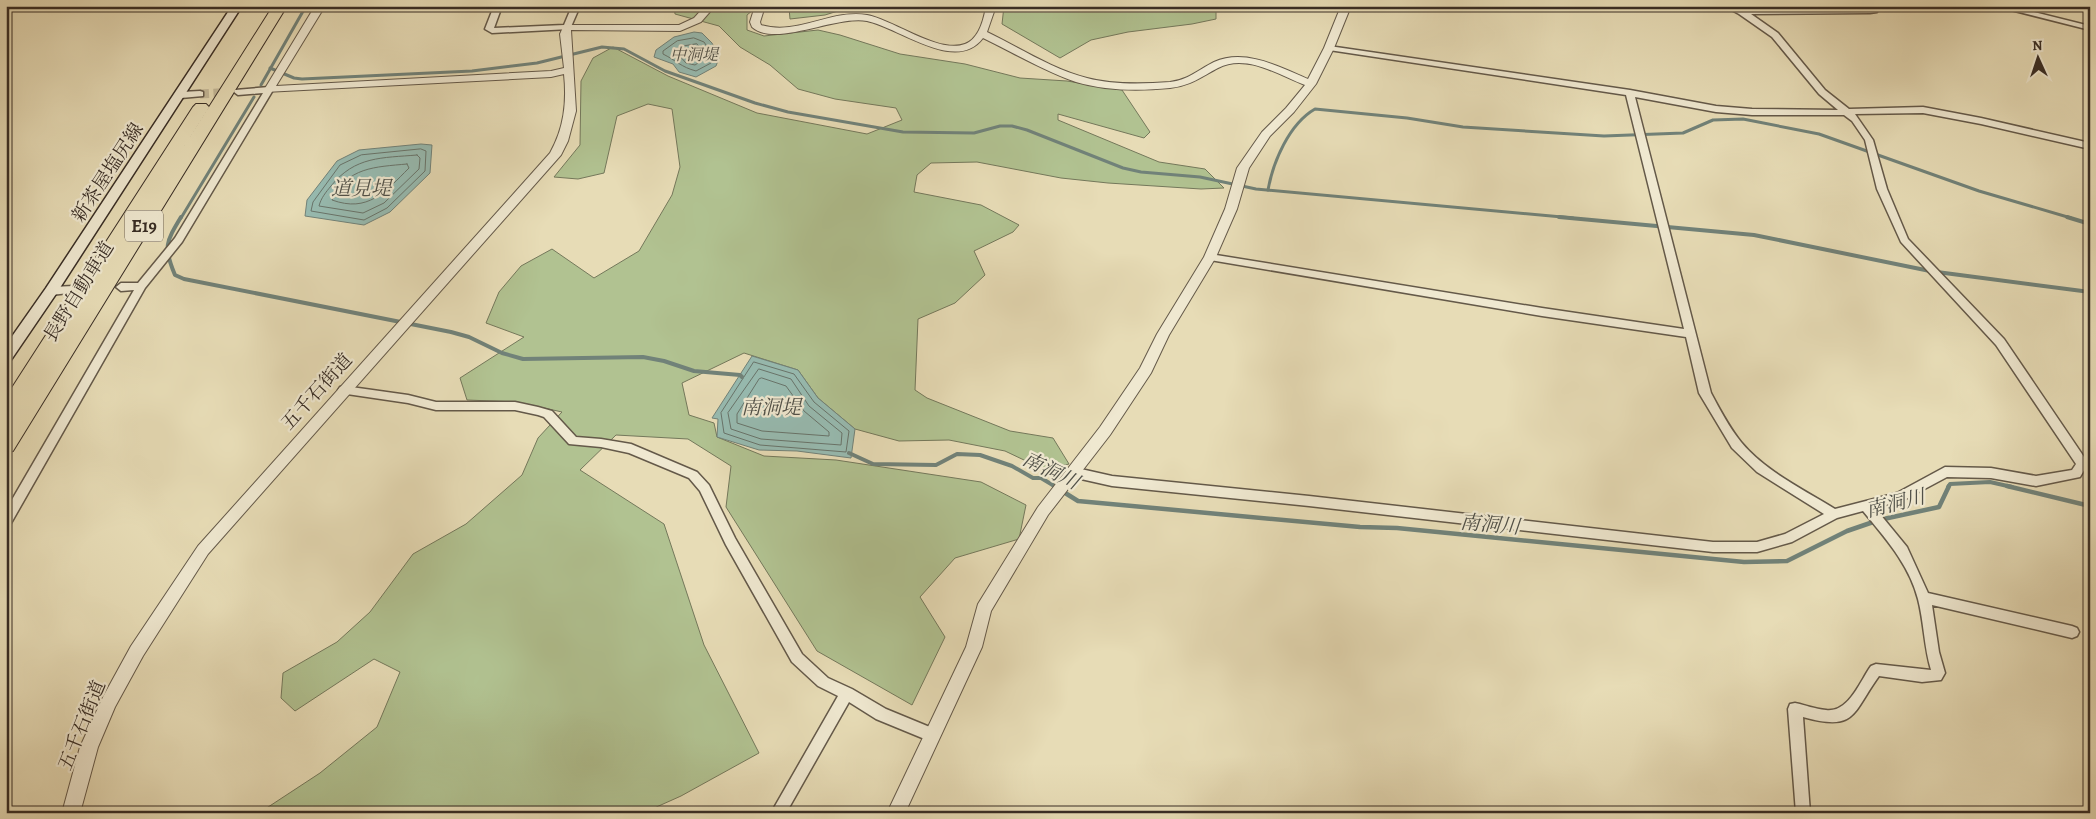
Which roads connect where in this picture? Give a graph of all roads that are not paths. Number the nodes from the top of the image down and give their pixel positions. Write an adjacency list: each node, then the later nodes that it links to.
1 (237, 6): 26 (main road, 新茶屋塩尻線)
2 (265, 6): 38 (highway, 長野自動車道 / E19)
3 (280, 6): 39 (highway, 長野自動車道 / E19)
4 (320, 6): 20 (street)
5 (498, 6): 15 (street)
6 (576, 6): 15 (street, 五千石街道)
7 (710, 6): 15 (street)
8 (760, 6): 17 (street)
9 (990, 6): 17 (street)
10 (1346, 6): 18 (street)
11 (1728, 6): 14 (street)
12 (1873, 6): 14 (street)
13 (1998, 6): 16 (street)
14 (1742, 12): 27 (street)
15 (567, 27): 19 (street, 五千石街道)
16 (2090, 28)
17 (981, 33): 21 (street)
18 (1329, 48): 21 (street); 24 (street)
19 (568, 70): 22 (street); 37 (street, 五千石街道)
20 (280, 72): 22 (street)
21 (1311, 84): 29 (street)
22 (269, 90): 23 (street); 30 (street)
23 (238, 92)
24 (1630, 93): 27 (street); 35 (street)
25 (200, 94): 26 (street)
26 (180, 95): 34 (main road, 新茶屋塩尻線)
27 (1846, 111): 28 (street); 40 (street)
28 (2090, 146)
29 (1210, 257): 35 (street); 41 (street)
30 (163, 260): 31 (street)
31 (141, 286): 32 (street); 44 (street)
32 (121, 288)
33 (74, 290): 34 (street)
34 (51, 291): 36 (main road, 新茶屋塩尻線)
35 (1689, 334): 43 (street)
36 (6, 356)
37 (344, 390): 47 (street); 49 (street, 五千石街道)
38 (6, 414)
39 (6, 446)
40 (2086, 462): 42 (street)
41 (1072, 472): 43 (street); 48 (street)
42 (1865, 505): 43 (street); 45 (street)
43 (1834, 514)
44 (6, 521)
45 (1924, 598): 46 (street); 52 (street)
46 (2072, 632)
47 (846, 693): 48 (street); 50 (street)
48 (932, 736): 51 (street)
49 (71, 813)
50 (778, 813)
51 (896, 813)
52 (1803, 813)

